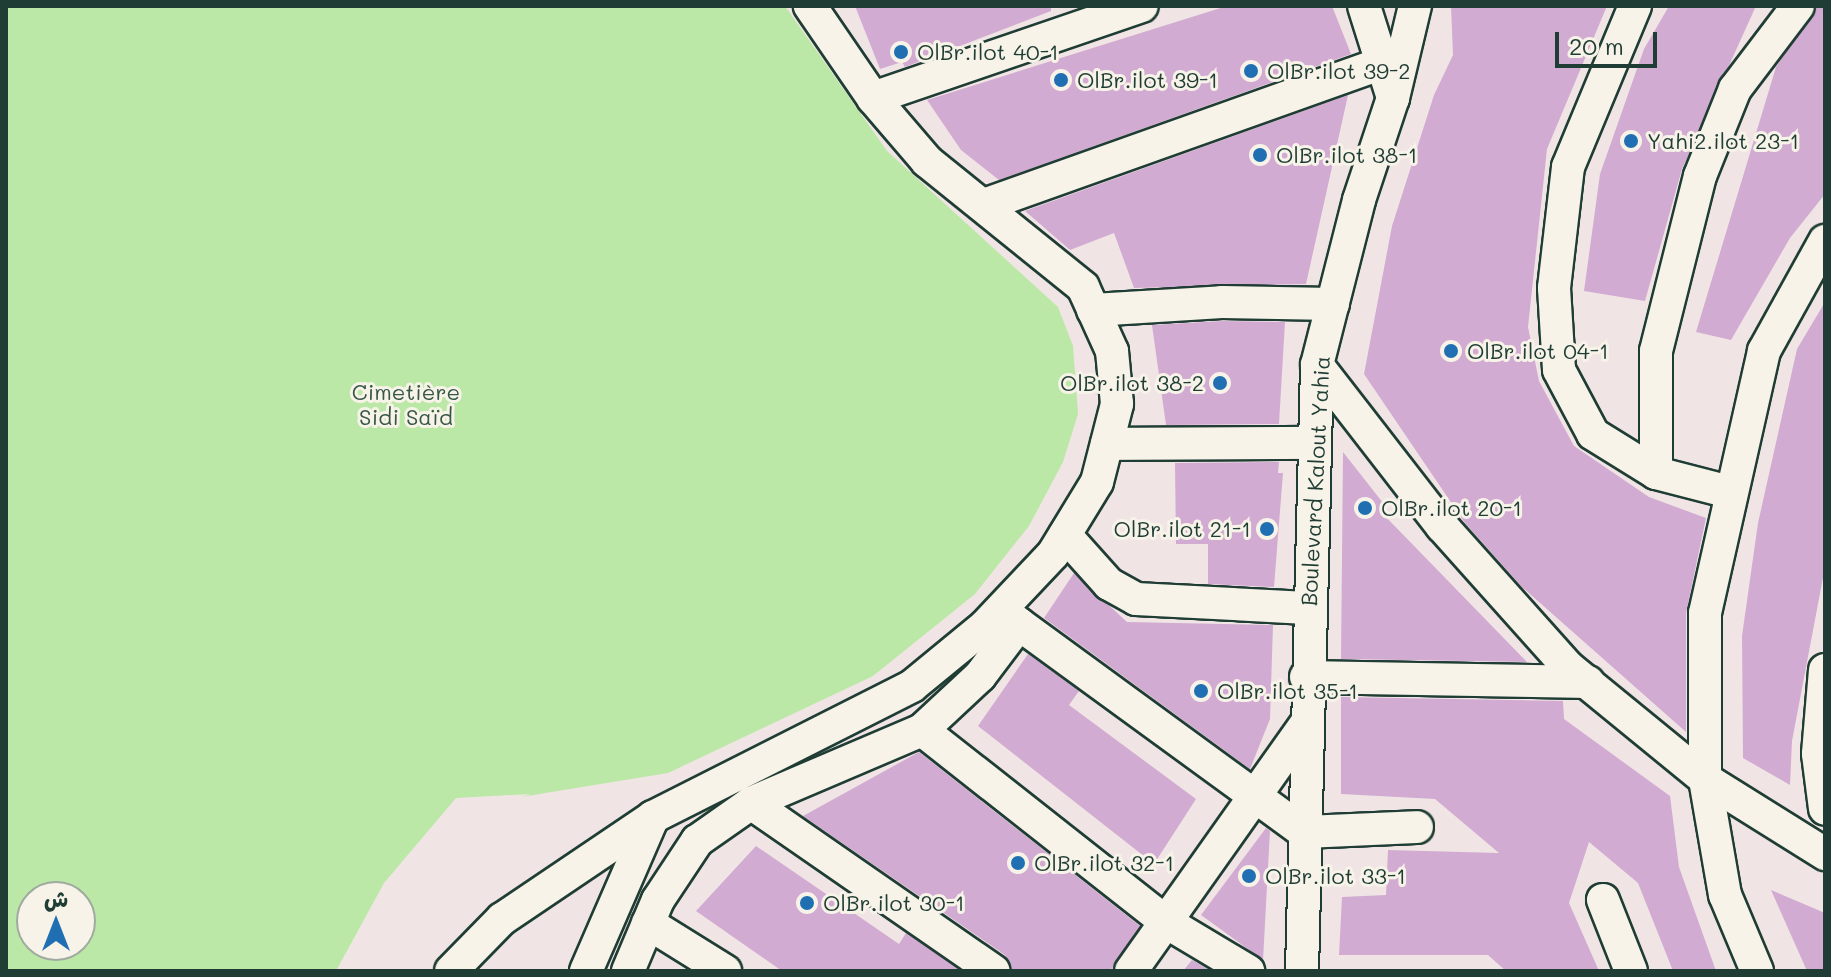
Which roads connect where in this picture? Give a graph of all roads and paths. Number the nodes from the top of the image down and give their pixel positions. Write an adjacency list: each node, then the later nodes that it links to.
1 (810, 6): 8 (street)
2 (1142, 6): 8 (street)
3 (1364, 6): 7 (street)
4 (1415, 6): 9 (street, Boulevard Kalout Yahia)
5 (1635, 6): 17 (street)
6 (1798, 6): 17 (street)
7 (1382, 63): 9 (street); 10 (street)
8 (873, 98): 10 (street)
9 (1393, 98): 12 (street, Boulevard Kalout Yahia)
10 (984, 205): 13 (street)
11 (1825, 241): 18 (street)
12 (1333, 304): 13 (street); 14 (street, Boulevard Kalout Yahia)
13 (1093, 310): 16 (street)
14 (1317, 365): 15 (street, Boulevard Kalout Yahia); 24 (street)
15 (1314, 443): 16 (street); 20 (street, Boulevard Kalout Yahia)
16 (1107, 444): 19 (street)
17 (1656, 473): 18 (street)
18 (1730, 492): 27 (street)
19 (1065, 535): 20 (street); 21 (street)
20 (1307, 608): 23 (street, Boulevard Kalout Yahia)
21 (1010, 617): 26 (street); 28 (street); 31 (street)
22 (1825, 670): 30 (street)
23 (1306, 677): 24 (street); 25 (street, Boulevard Kalout Yahia)
24 (1588, 682): 27 (street)
25 (1305, 725): 28 (street); 33 (street, Boulevard Kalout Yahia)
26 (922, 730): 29 (street); 36 (street)
27 (1705, 779): 34 (street); 47 (street)
28 (1253, 799): 33 (street); 36 (street)
29 (751, 803): 37 (street); 42 (street)
30 (1825, 809)
31 (653, 817): 38 (street); 39 (street)
32 (1417, 827): 33 (street)
33 (1304, 832): 45 (street, Boulevard Kalout Yahia)
34 (1825, 854)
35 (1603, 900): 46 (street)
36 (1166, 922): 43 (street); 44 (street)
37 (648, 923): 40 (street); 41 (street)
38 (451, 971)
39 (586, 971)
40 (628, 971)
41 (725, 971)
42 (994, 971)
43 (1131, 971)
44 (1248, 971)
45 (1302, 971)
46 (1631, 971)
47 (1757, 971)

